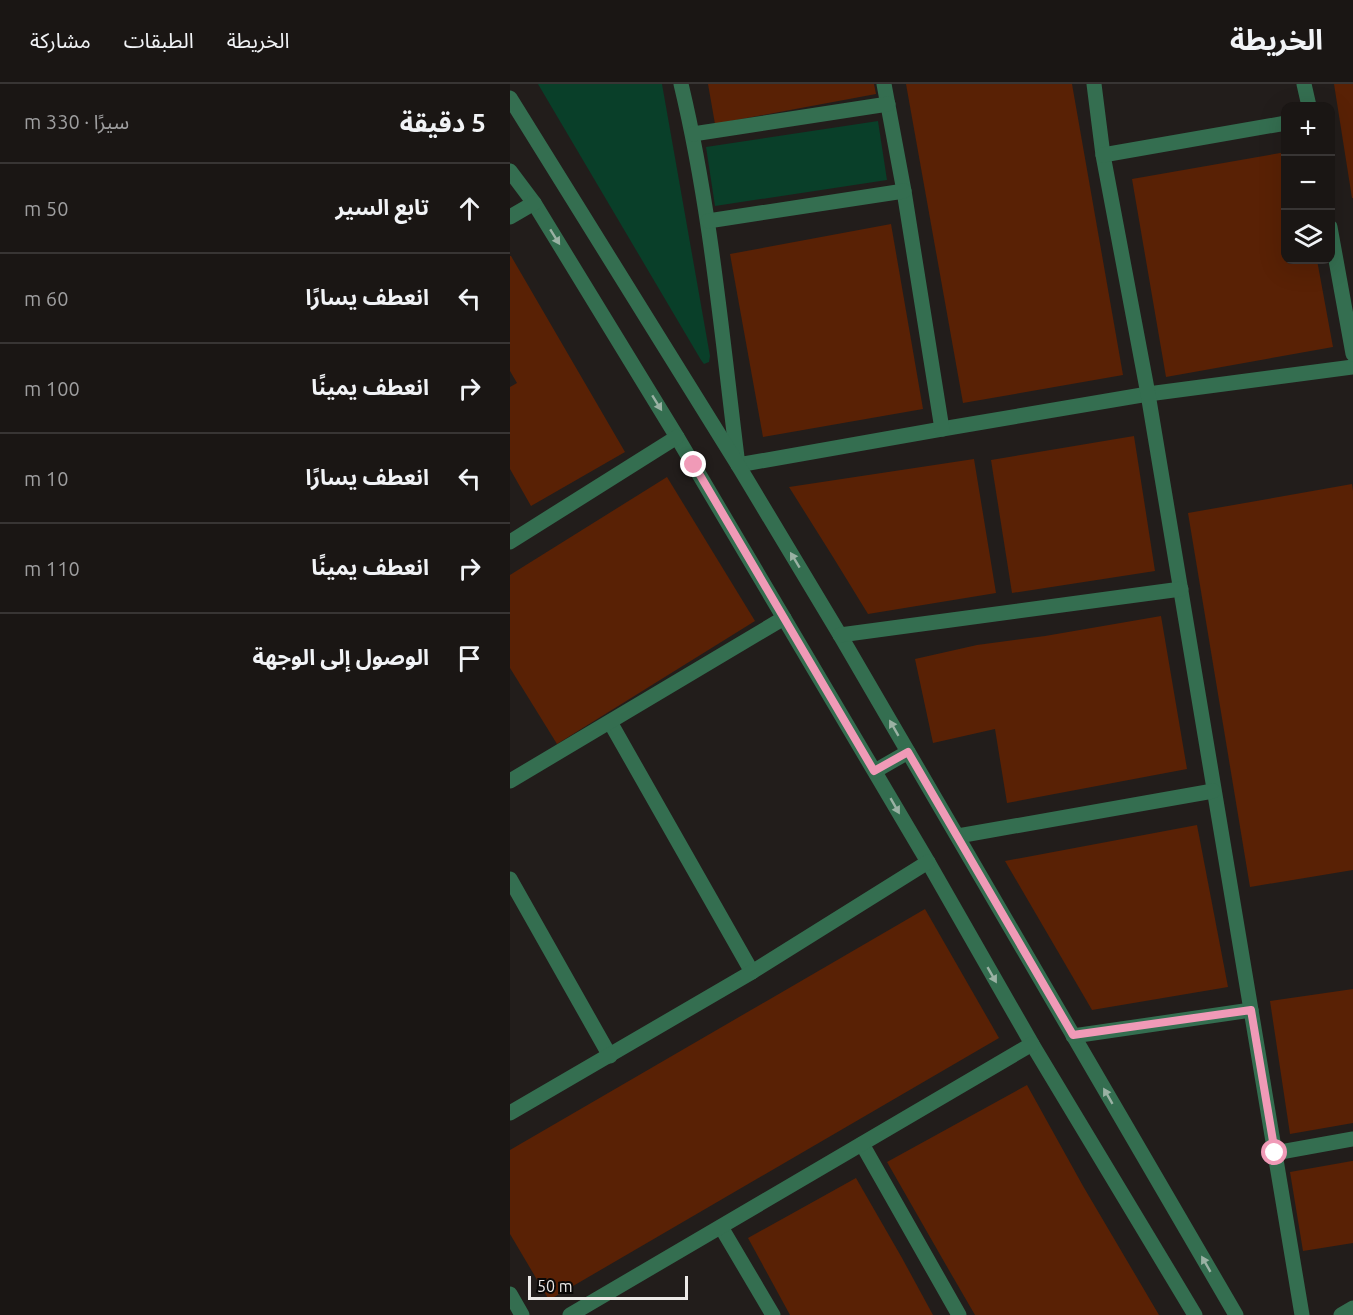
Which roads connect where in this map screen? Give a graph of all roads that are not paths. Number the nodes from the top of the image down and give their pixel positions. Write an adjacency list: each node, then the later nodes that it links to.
1 (681, 84): 9 (street)
2 (884, 84): 7 (street)
3 (1094, 84): 10 (street)
4 (1304, 84): 6 (street)
5 (510, 98): 22 (street)
6 (1308, 102)
7 (888, 104): 9 (street); 12 (street)
8 (1281, 124): 10 (street)
9 (693, 134): 15 (street)
10 (1103, 155): 19 (street)
11 (510, 171): 13 (street)
12 (904, 191): 15 (street); 20 (street)
13 (534, 203): 14 (street); 21 (street, one-way to 21)
14 (510, 217)
15 (708, 221): 22 (street)
16 (1335, 254): 17 (street)
17 (1353, 354)
18 (1353, 367): 19 (street)
19 (1148, 394): 20 (street); 24 (street)
20 (942, 429): 22 (street)
21 (677, 437): 23 (street); 25 (street)
22 (738, 465): 26 (street, one-way to 22)
23 (510, 542)
24 (1181, 589): 26 (street); 31 (street)
25 (784, 618): 27 (street); 29 (street)
26 (840, 635): 28 (street, one-way to 26)
27 (610, 722): 30 (street); 35 (street)
28 (908, 752): 29 (street); 32 (street)
29 (874, 771): 33 (street, one-way to 33)
30 (510, 782)
31 (1213, 791): 32 (street); 36 (street)
32 (958, 836): 37 (street)
33 (928, 862): 35 (street); 38 (street, one-way to 38)
34 (510, 879): 39 (street)
35 (752, 972): 39 (street)
36 (1251, 1010): 37 (street); 43 (street)
37 (1073, 1035): 52 (street, one-way to 37)
38 (1032, 1044): 42 (street); 51 (street)
39 (610, 1056): 40 (street)
40 (510, 1113)
41 (1353, 1139): 43 (street)
42 (862, 1144): 44 (street); 50 (street)
43 (1275, 1153): 53 (street)
44 (721, 1227): 48 (street); 49 (street)
45 (510, 1294): 47 (street)
46 (1353, 1308): 54 (street)
47 (522, 1315)
48 (570, 1315)
49 (773, 1315)
50 (959, 1315)
51 (1195, 1315)
52 (1236, 1315)
53 (1302, 1315)
54 (1341, 1315)

